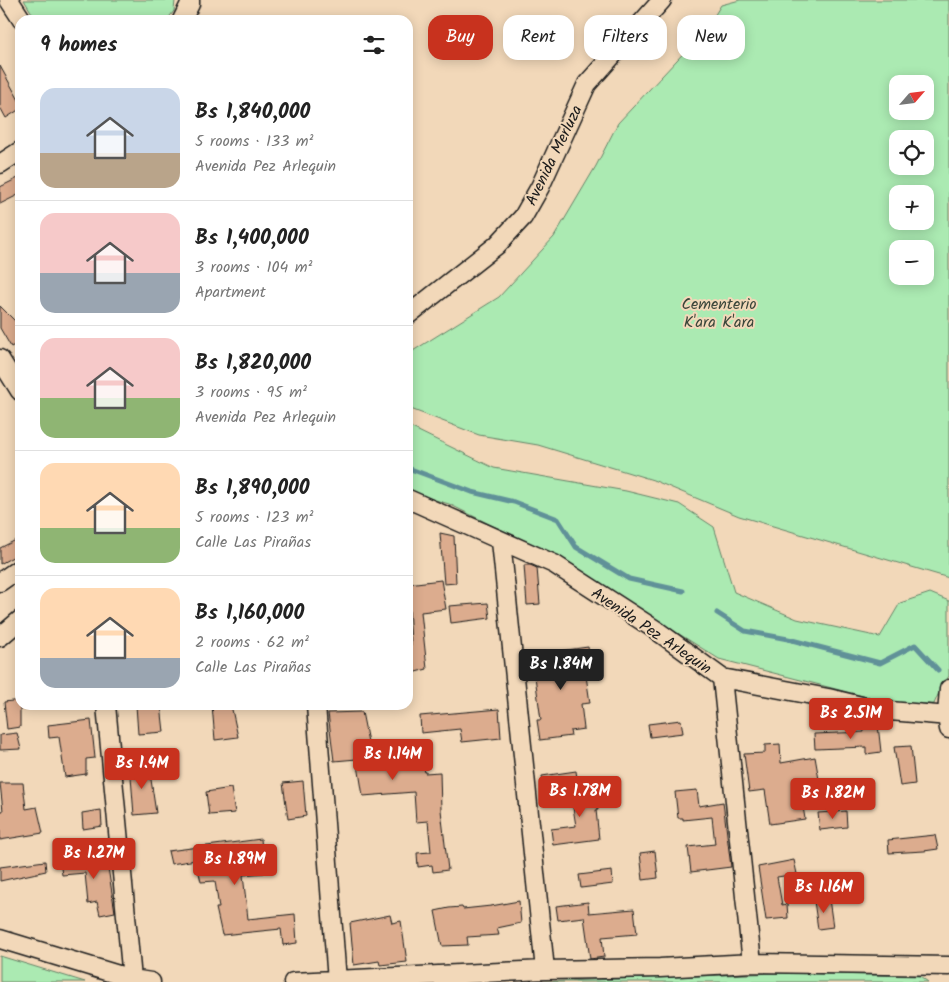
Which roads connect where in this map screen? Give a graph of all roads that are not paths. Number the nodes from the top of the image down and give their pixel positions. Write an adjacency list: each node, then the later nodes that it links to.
1 (9, 0): 4 (street)
2 (190, 0): 5 (street)
3 (662, 0): 8 (street, Avenida Merluza)
4 (19, 15)
5 (184, 15)
6 (15, 154): 7 (street)
7 (0, 164)
8 (413, 311)
9 (7, 368): 10 (street)
10 (15, 382)
11 (413, 500): 12 (street, Avenida Pez Arlequin)
12 (501, 541): 17 (street, Avenida Pez Arlequin); 25 (street)
13 (15, 572): 14 (street)
14 (0, 582)
15 (15, 624): 16 (street)
16 (0, 637)
17 (722, 678): 21 (street, Avenida Pez Arlequin); 23 (street)
18 (949, 689): 21 (street, Avenida Pez Arlequin)
19 (106, 710): 26 (street)
20 (316, 710): 27 (street)
21 (949, 720)
22 (0, 939): 26 (street)
23 (752, 963): 24 (street); 25 (street)
24 (949, 966)
25 (545, 970): 27 (street)
26 (132, 979): 28 (street)
27 (338, 981): 29 (street)
28 (151, 982)
29 (293, 982)

